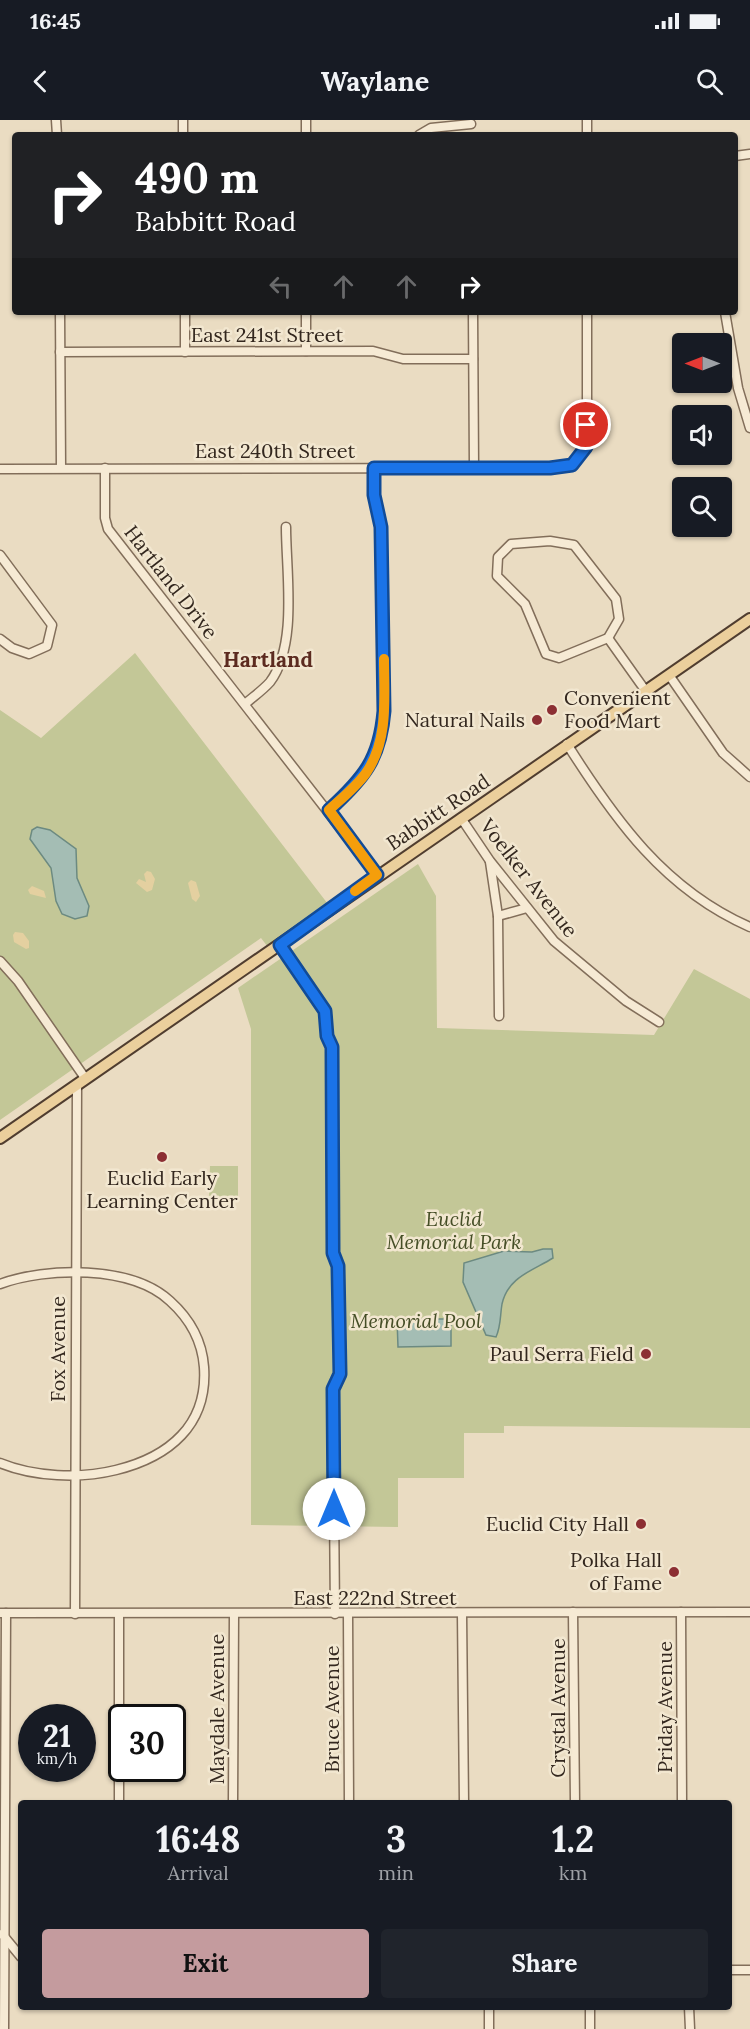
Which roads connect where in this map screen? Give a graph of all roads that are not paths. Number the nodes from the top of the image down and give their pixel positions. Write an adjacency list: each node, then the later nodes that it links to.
1 (471, 122): 2 (street)
2 (425, 132)
3 (60, 315): 10 (street)
4 (185, 315): 11 (street)
5 (306, 315): 9 (street)
6 (473, 315): 12 (street)
7 (586, 315): 17 (street, East 240th Street)
8 (726, 315): 13 (street)
9 (306, 351): 11 (street, East 241st Street); 12 (street, East 241st Street)
10 (60, 352): 11 (street, East 241st Street); 14 (street)
11 (185, 352)
12 (473, 359): 17 (street)
13 (750, 428)
14 (61, 468): 15 (street, East 240th Street); 18 (street, East 240th Street)
15 (105, 468): 16 (street, East 240th Street); 26 (street, Hartland Drive)
16 (374, 468): 17 (street, East 240th Street); 29 (street)
17 (474, 468)
18 (0, 469)
19 (285, 527): 26 (street)
20 (0, 555): 22 (street)
21 (750, 619): 24 (main road, Babbitt Road)
22 (0, 639)
23 (608, 639): 23 (street); 25 (street)
24 (669, 675): 25 (main road, Babbitt Road); 28 (street)
25 (645, 690): 27 (main road, Babbitt Road)
26 (245, 704): 29 (street, Hartland Drive)
27 (567, 744): 30 (main road, Babbitt Road); 35 (street)
28 (750, 777)
29 (329, 810): 32 (street, Hartland Drive)
30 (461, 818): 31 (street, Voelker Avenue); 32 (main road, Babbitt Road)
31 (490, 861): 33 (street, Voelker Avenue); 34 (street)
32 (377, 875): 36 (main road, Babbitt Road)
33 (527, 908): 34 (street); 39 (street, Voelker Avenue)
34 (498, 916): 38 (street)
35 (750, 927)
36 (280, 945): 40 (main road, Babbitt Road); 51 (street)
37 (0, 961): 40 (street)
38 (499, 1016)
39 (659, 1022)
40 (81, 1081): 41 (main road, Babbitt Road); 42 (street, Fox Avenue)
41 (0, 1138)
42 (74, 1273): 43 (street); 45 (street, Fox Avenue); 45 (street)
43 (0, 1284)
44 (0, 1463): 45 (street)
45 (74, 1475): 50 (street, Fox Avenue)
46 (573, 1612): 47 (street, East 222nd Street); 53 (street, East 222nd Street); 61 (street, Crystal Avenue)
47 (681, 1612): 48 (street, East 222nd Street); 62 (street, Priday Avenue)
48 (750, 1612)
49 (3, 1613): 50 (street, East 222nd Street); 56 (street)
50 (75, 1614): 54 (street, East 222nd Street)
51 (335, 1614): 52 (street, East 222nd Street); 55 (street, East 222nd Street)
52 (348, 1614): 53 (street, East 222nd Street); 59 (street, Bruce Avenue)
53 (462, 1614): 60 (street)
54 (119, 1615): 55 (street, East 222nd Street); 57 (street)
55 (234, 1615): 58 (street, Maydale Avenue)
56 (2, 1772): 63 (street)
57 (119, 1800)
58 (233, 1800)
59 (349, 1800)
60 (464, 1800)
61 (575, 1800)
62 (682, 1800)
63 (2, 1934): 64 (street); 70 (street)
64 (18, 1953)
65 (732, 1970): 66 (street)
66 (750, 1970)
67 (489, 2010): 71 (street)
68 (590, 2010): 72 (street)
69 (689, 2010): 73 (street)
70 (4, 2029)
71 (489, 2029)
72 (590, 2029)
73 (690, 2029)

